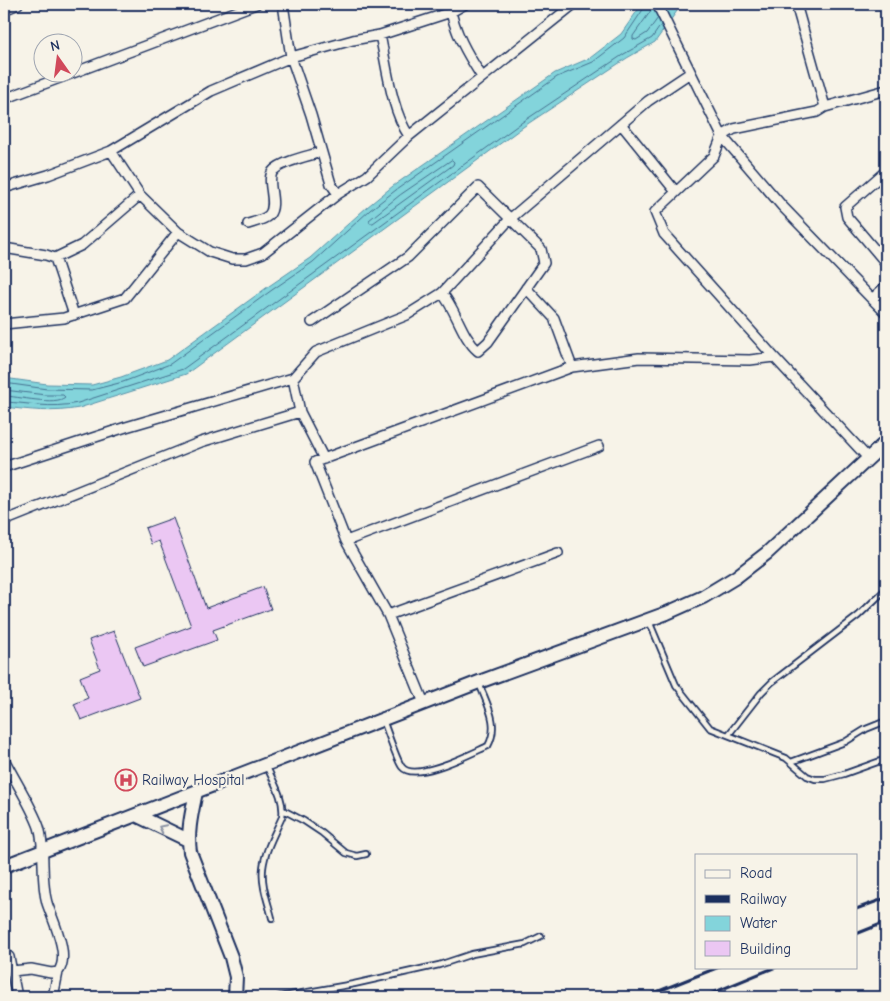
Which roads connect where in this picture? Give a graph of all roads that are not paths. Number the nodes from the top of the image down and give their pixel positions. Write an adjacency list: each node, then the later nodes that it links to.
1 (18, 4): 9 (street)
2 (256, 4): 15 (street)
3 (283, 4): 11 (street)
4 (464, 4): 8 (street)
5 (574, 4): 13 (street)
6 (657, 4): 12 (street)
7 (796, 4): 16 (street)
8 (450, 8): 10 (street); 13 (street)
9 (4, 10)
10 (380, 36): 11 (street); 18 (street)
11 (291, 57): 20 (street); 21 (street)
12 (690, 74): 17 (street); 19 (street)
13 (482, 77): 18 (street)
14 (886, 90): 16 (street)
15 (4, 100)
16 (825, 107): 19 (street)
17 (621, 124): 24 (street); 27 (street)
18 (409, 136): 25 (street)
19 (722, 136): 24 (street); 36 (street)
20 (112, 151): 23 (street); 26 (street)
21 (321, 152): 25 (street); 28 (street)
22 (886, 171): 32 (street)
23 (4, 188)
24 (676, 192): 41 (street)
25 (338, 194): 29 (street)
26 (140, 195): 29 (street); 31 (street)
27 (511, 218): 34 (street); 35 (street); 39 (street)
28 (248, 224)
29 (178, 232): 38 (street)
30 (4, 248): 31 (street)
31 (55, 258): 38 (street)
32 (886, 263)
33 (886, 286): 36 (street)
34 (526, 288): 35 (street); 42 (street)
35 (442, 293): 43 (street)
36 (872, 299): 37 (street)
37 (886, 313)
38 (74, 314): 40 (street)
39 (312, 322)
40 (4, 324)
41 (774, 357): 42 (street); 47 (street)
42 (572, 367): 48 (street)
43 (293, 378): 44 (street); 49 (street)
44 (300, 412): 48 (street); 50 (street)
45 (886, 442): 47 (main road)
46 (599, 446): 51 (street)
47 (868, 458): 55 (main road)
48 (324, 459): 51 (street)
49 (4, 467)
50 (4, 521)
51 (346, 541): 54 (street)
52 (558, 553): 54 (street)
53 (886, 589): 60 (lane)
54 (388, 615): 57 (street)
55 (649, 619): 56 (main road); 60 (lane)
56 (479, 682): 57 (main road); 58 (lane)
57 (424, 703): 58 (main road)
58 (383, 719): 64 (main road)
59 (886, 721): 63 (lane)
60 (729, 734): 63 (lane)
61 (4, 759): 69 (street)
62 (886, 759): 63 (lane)
63 (791, 762)
64 (266, 764): 65 (main road); 66 (lane)
65 (196, 792): 67 (main road); 68 (main road)
66 (283, 810): 70 (lane); 72 (lane)
67 (136, 815): 68 (main road, one-way to 67); 69 (main road)
68 (188, 840): 79 (main road)
69 (42, 852): 71 (main road); 76 (street)
70 (366, 854)
71 (4, 866)
72 (272, 918)
73 (541, 936): 80 (lane)
74 (4, 952): 75 (street)
75 (12, 971): 76 (street); 77 (street)
76 (58, 972): 78 (street)
77 (17, 997)
78 (53, 997)
79 (237, 997)
80 (280, 997)

